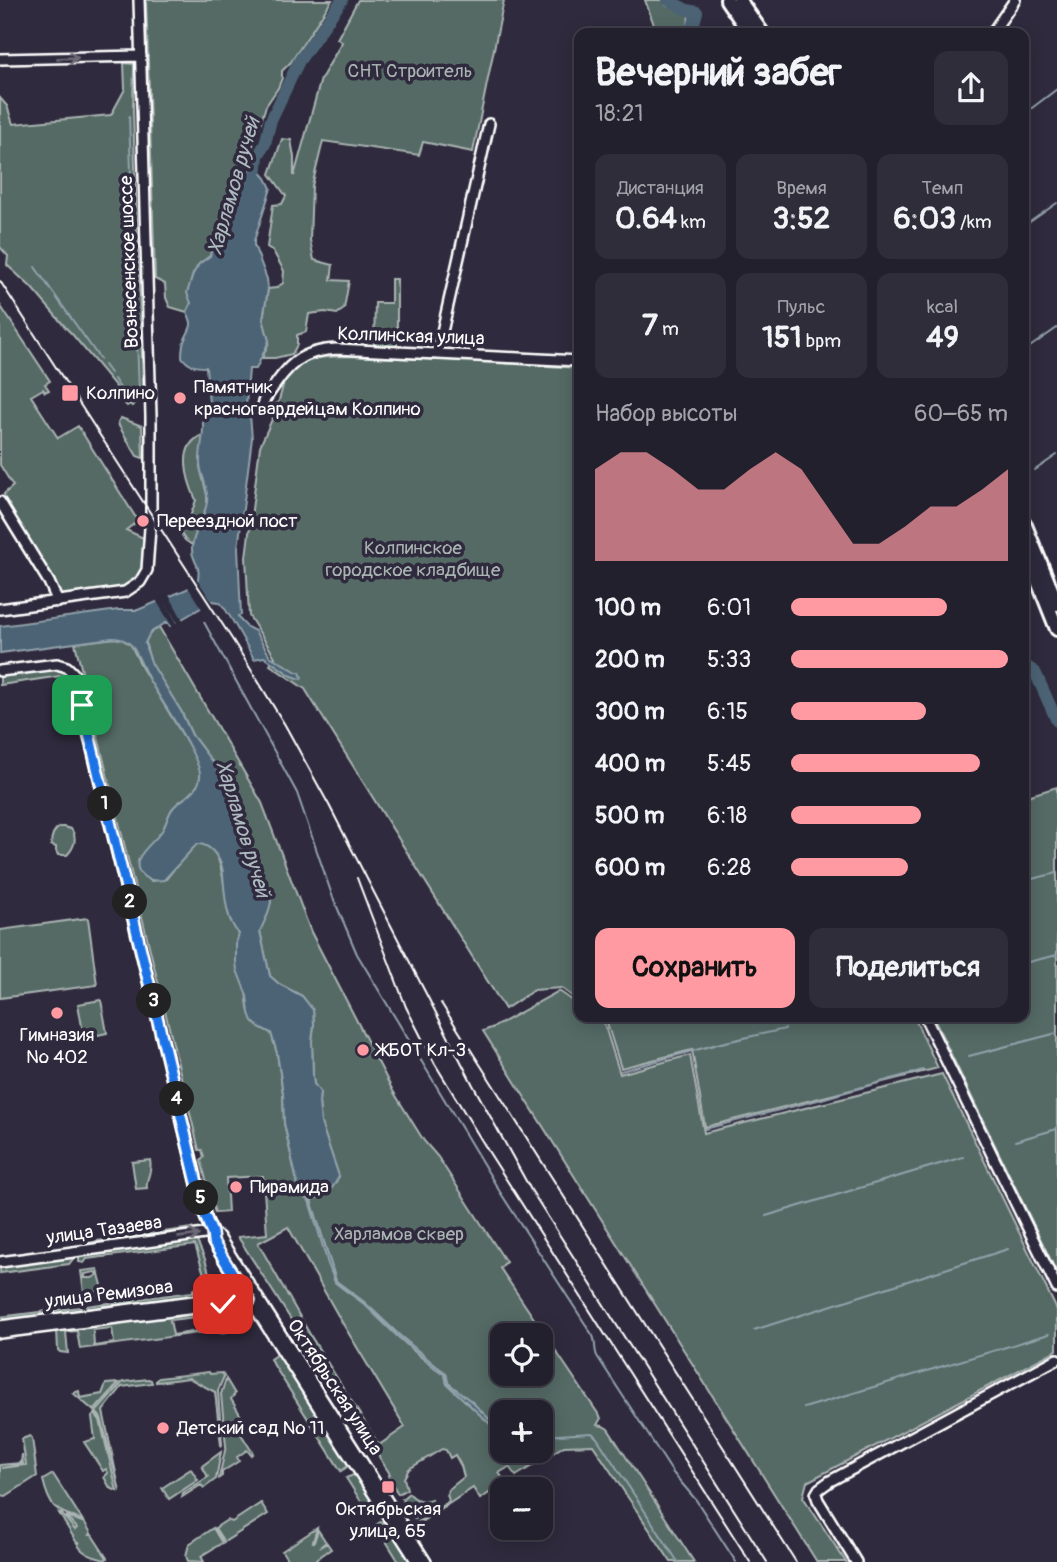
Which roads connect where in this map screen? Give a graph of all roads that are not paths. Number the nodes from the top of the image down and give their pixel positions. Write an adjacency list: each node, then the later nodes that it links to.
1 (139, 0): 8 (street, Вознесенское шоссе)
2 (727, 0): 5 (main road)
3 (739, 0): 6 (main road)
4 (1015, 0): 7 (street)
5 (747, 28)
6 (759, 28)
7 (995, 28)
8 (141, 56): 9 (street, one-way to 8); 17 (street, Вознесенское шоссе)
9 (0, 60)
10 (488, 124): 11 (street)
11 (437, 354): 12 (street, Колпинская улица); 13 (street, Колпинская улица)
12 (574, 361)
13 (263, 402)
14 (0, 502): 17 (street)
15 (1029, 535): 18 (main road)
16 (1029, 559): 20 (main road)
17 (58, 602): 19 (street, Вознесенское шоссе)
18 (1057, 604)
19 (0, 609)
20 (1057, 629)
21 (0, 671): 23 (street, Октябрьская улица)
22 (927, 1022): 25 (street)
23 (212, 1233): 24 (street, улица Тазаева, one-way to 23); 26 (street, Октябрьская улица)
24 (0, 1262)
25 (1057, 1288)
26 (251, 1296): 27 (street, улица Ремизова); 28 (street, улица Ремизова); 30 (street, Октябрьская улица); 31 (street, Октябрьская улица)
27 (0, 1326)
28 (0, 1333)
29 (1057, 1359): 32 (street)
30 (417, 1562)
31 (426, 1562)
32 (856, 1562)

